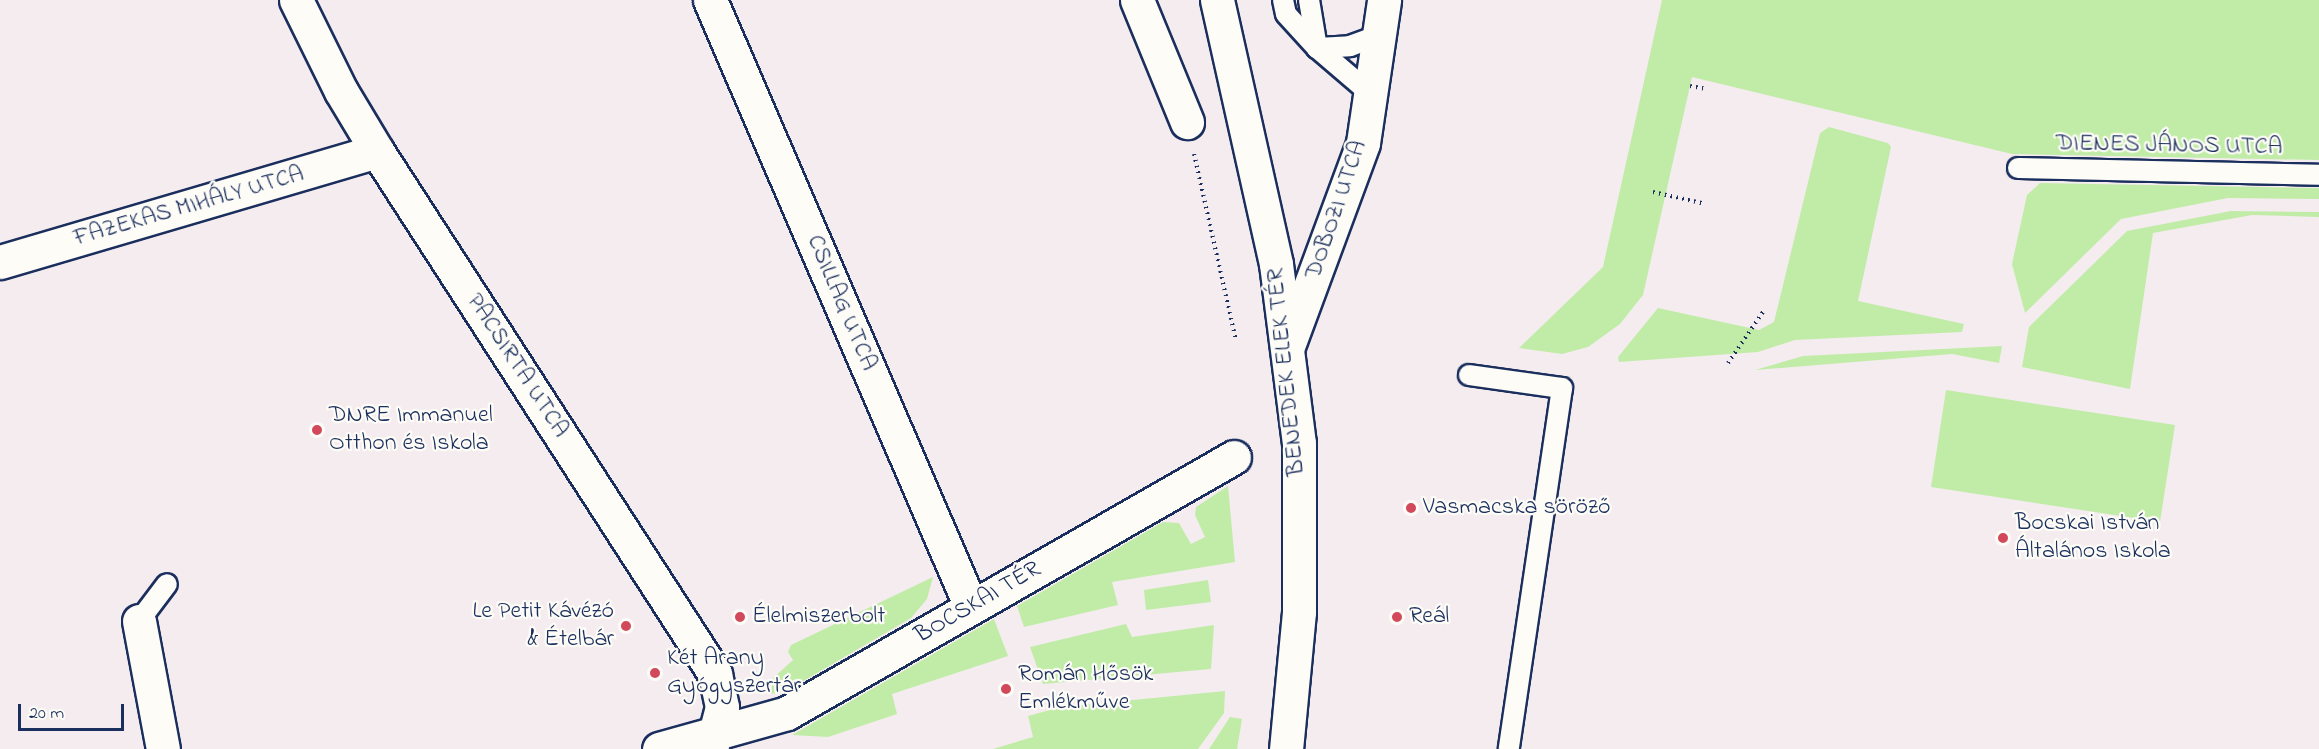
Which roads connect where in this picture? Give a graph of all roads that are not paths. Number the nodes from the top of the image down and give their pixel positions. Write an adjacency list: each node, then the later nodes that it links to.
1 (296, 0): 12 (street, PACSIRTA UTCA)
2 (710, 0): 20 (street, CSILLAG UTCA)
3 (1137, 0): 11 (street)
4 (1217, 0): 16 (street, BENEDEK ELEK TÉR)
5 (1283, 0): 9 (lane)
6 (1309, 0): 9 (lane)
7 (1384, 0): 8 (street, DOBOZI UTCA)
8 (1378, 36): 9 (lane); 10 (street, DOBOZI UTCA)
9 (1317, 48): 10 (lane)
10 (1371, 94): 16 (street, DOBOZI UTCA)
11 (1187, 122)
12 (377, 151): 15 (street, FAZEKAS MIHÁLY UTCA); 22 (street, PACSIRTA UTCA)
13 (2018, 168): 14 (lane, DIENES JÁNOS UTCA)
14 (2319, 175)
15 (0, 262)
16 (1288, 346): 25 (street, BENEDEK ELEK TÉR)
17 (1469, 375): 26 (lane)
18 (1234, 457): 20 (street, BOCSKAI TÉR)
19 (166, 584): 21 (lane)
20 (972, 607): 22 (street, BOCSKAI TÉR)
21 (139, 621): 23 (street)
22 (713, 742): 24 (street, BOCSKAI TÉR)
23 (163, 749)
24 (659, 749)
25 (1286, 749)
26 (1509, 749)

